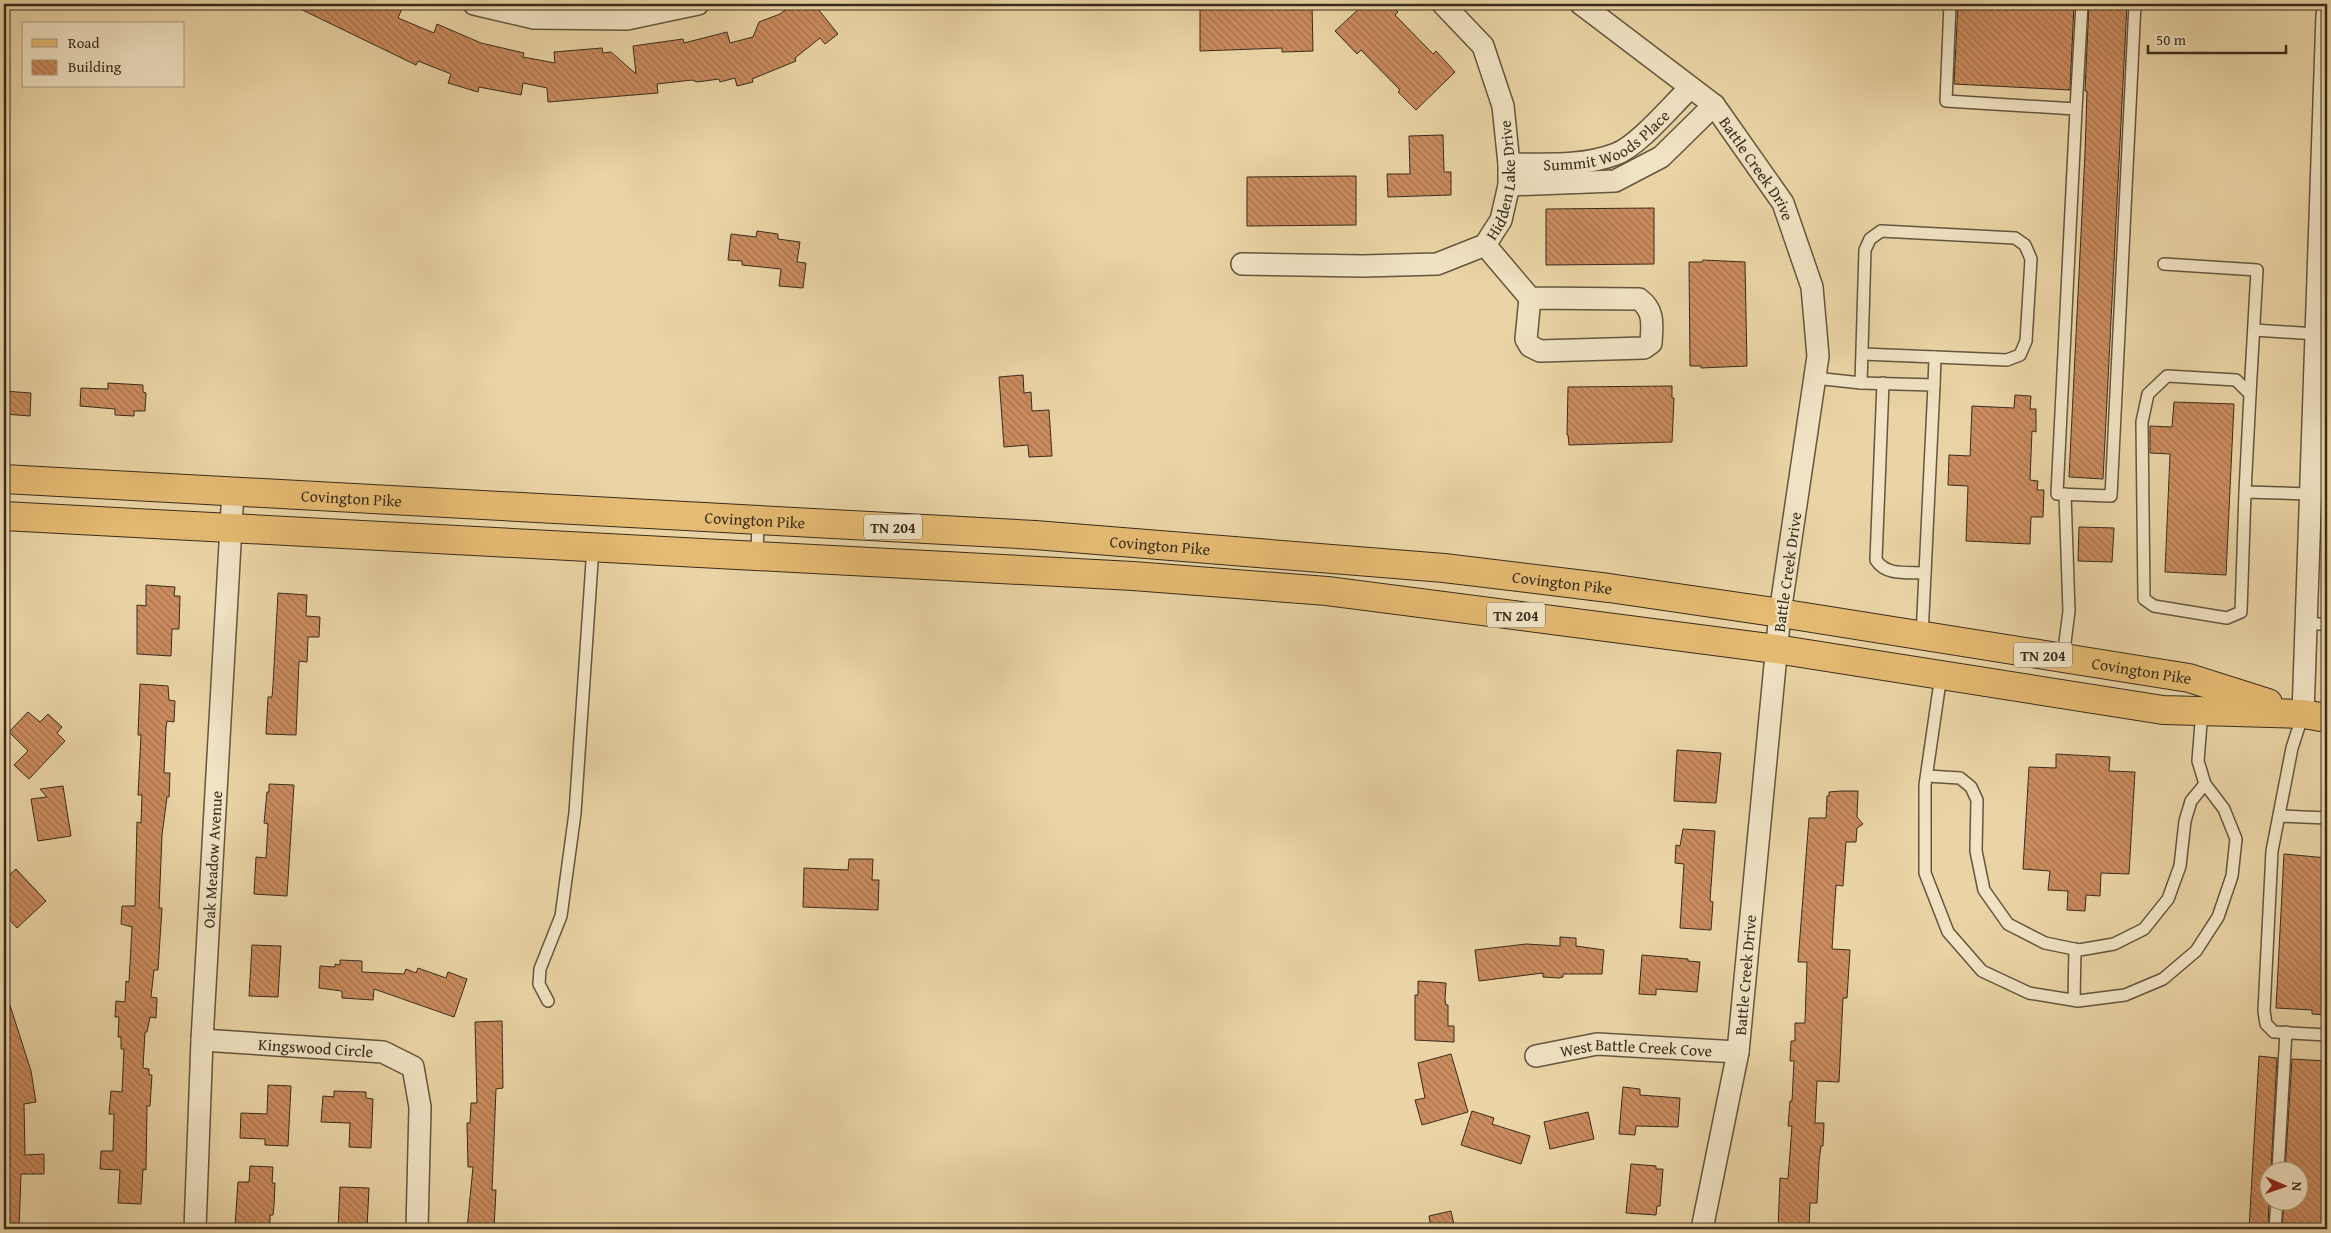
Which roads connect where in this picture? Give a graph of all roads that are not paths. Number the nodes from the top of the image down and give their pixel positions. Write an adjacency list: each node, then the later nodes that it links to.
1 (474, 4): 8 (street)
2 (698, 4): 8 (street)
3 (1443, 4): 13 (street, Hidden Lake Drive)
4 (1581, 4): 10 (street, Battle Creek Drive)
5 (1950, 4): 12 (lane)
6 (2082, 4): 12 (lane)
7 (2134, 4): 31 (lane)
8 (627, 11)
9 (2327, 15): 18 (street)
10 (1690, 88): 11 (street, Battle Creek Drive); 13 (street, Summit Woods Place)
11 (1714, 105): 13 (street, Summit Woods Place); 22 (street, Battle Creek Drive)
12 (2076, 109): 31 (lane)
13 (1509, 174): 14 (street, Hidden Lake Drive)
14 (1485, 245): 15 (street, Hidden Lake Drive); 17 (street)
15 (1242, 264)
16 (2164, 264): 19 (lane)
17 (1530, 298): 17 (street)
18 (2320, 324): 19 (lane); 28 (street)
19 (2254, 330): 26 (lane)
20 (1863, 354): 21 (lane); 21 (lane); 23 (lane)
21 (1935, 357): 25 (lane)
22 (1815, 378): 23 (lane); 39 (street, Battle Creek Drive)
23 (1861, 383): 24 (lane)
24 (1883, 383): 25 (lane); 38 (lane)
25 (1934, 385): 38 (lane)
26 (2250, 394): 30 (lane); 30 (lane)
27 (4, 479): 29 (main road, Covington Pike / TN 204)
28 (2316, 487): 30 (lane); 40 (street)
29 (233, 491): 33 (main road, Covington Pike / TN 204); 34 (street, Oak Meadow Avenue)
30 (2245, 492)
31 (2065, 494): 44 (lane)
32 (4, 516): 34 (main road, Covington Pike / TN 204)
33 (758, 520): 36 (lane); 37 (main road, Covington Pike / TN 204)
34 (231, 527): 35 (main road, Covington Pike / TN 204); 57 (street, Oak Meadow Avenue)
35 (593, 547): 36 (main road, Covington Pike / TN 204); 54 (lane)
36 (757, 556): 37 (main road, Covington Pike / TN 204)
37 (1256, 570): 39 (main road, Covington Pike / TN 204); 43 (main road, Covington Pike / TN 204)
38 (1925, 572): 42 (lane)
39 (1780, 613): 42 (main road, Covington Pike / TN 204); 43 (street, Battle Creek Drive)
40 (2306, 624): 41 (lane); 47 (street)
41 (2327, 624)
42 (1922, 636): 44 (main road, Covington Pike / TN 204)
43 (1776, 649): 45 (main road, Covington Pike / TN 204); 58 (street, Battle Creek Drive)
44 (2063, 658): 47 (main road, Covington Pike / TN 204)
45 (1942, 675): 46 (main road, Covington Pike / TN 204); 48 (lane)
46 (2202, 710): 47 (main road, Covington Pike / TN 204); 49 (lane)
47 (2315, 716): 50 (lane)
48 (1927, 776): 52 (lane); 53 (lane)
49 (2205, 784): 52 (lane); 53 (lane)
50 (2279, 816): 51 (lane); 55 (lane)
51 (2327, 818)
52 (2075, 949): 53 (lane)
53 (2074, 1000)
54 (548, 1001)
55 (2286, 1032): 56 (lane); 60 (lane)
56 (2327, 1035)
57 (202, 1040): 62 (street, Oak Meadow Avenue); 63 (street, Kingswood Circle)
58 (1738, 1052): 59 (street, West Battle Creek Cove); 64 (street, Battle Creek Drive)
59 (1536, 1056)
60 (2279, 1160)
61 (2276, 1210): 65 (lane)
62 (195, 1229)
63 (417, 1229)
64 (1702, 1229)
65 (2275, 1229)

